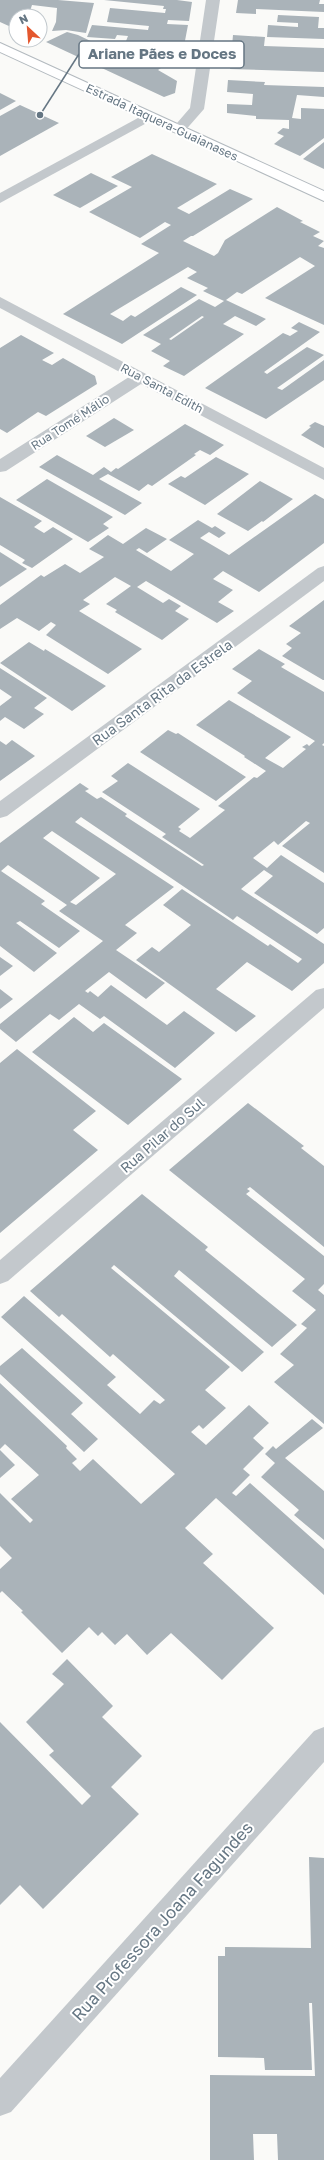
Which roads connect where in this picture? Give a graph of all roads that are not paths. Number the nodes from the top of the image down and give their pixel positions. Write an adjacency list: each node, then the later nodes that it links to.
1 (213, 0): 4 (street)
2 (0, 47): 3 (main road, Estrada Itaquera-Guaianases)
3 (149, 116): 4 (main road, Estrada Itaquera-Guaianases); 6 (street)
4 (178, 130): 5 (main road, Estrada Itaquera-Guaianases)
5 (324, 197)
6 (0, 199)
7 (0, 302): 8 (street, Rua Santa Edith)
8 (140, 377): 9 (street, Rua Tomé Málio); 10 (street, Rua Santa Edith)
9 (0, 467)
10 (324, 475)
11 (324, 572): 12 (street, Rua Santa Rita da Estrela)
12 (0, 811)
13 (324, 996): 14 (street, Rua Pilar do Sul)
14 (0, 1274)
15 (324, 1741): 16 (street, Rua Professora Joana Fagundes)
16 (0, 2101)

